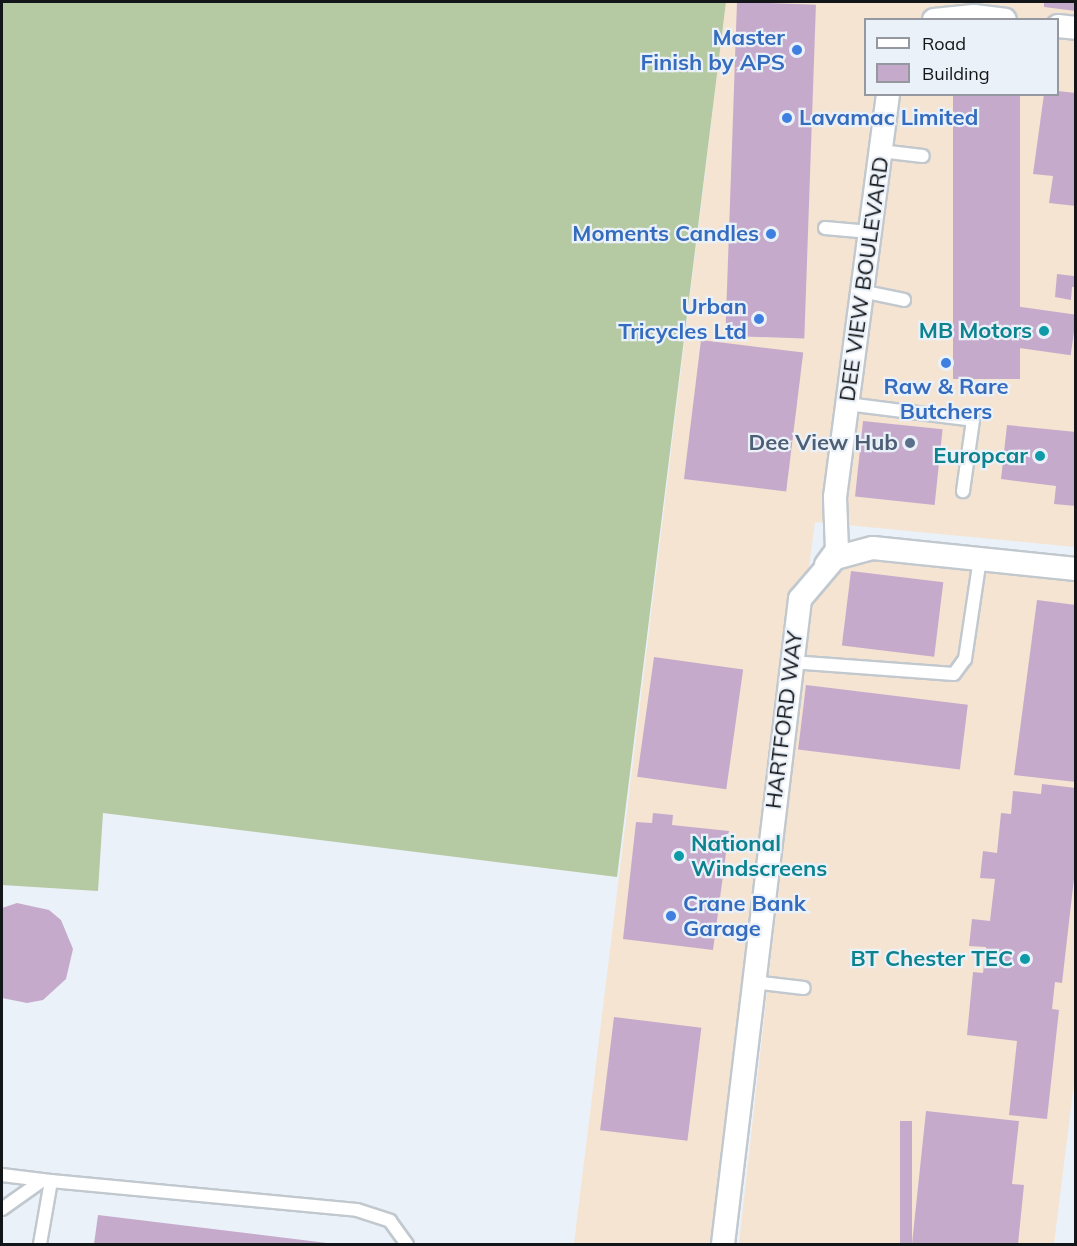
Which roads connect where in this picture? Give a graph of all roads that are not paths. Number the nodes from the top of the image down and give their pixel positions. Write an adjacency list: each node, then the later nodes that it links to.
1 (975, 9): 2 (street); 3 (street)
2 (941, 18)
3 (1000, 18)
4 (1059, 26): 5 (street)
5 (1076, 28)
6 (888, 96): 7 (street, DEE VIEW BOULEVARD)
7 (880, 151): 8 (lane); 10 (street, DEE VIEW BOULEVARD)
8 (922, 156)
9 (825, 228): 10 (lane)
10 (870, 232): 11 (street, DEE VIEW BOULEVARD)
11 (861, 291): 12 (lane); 13 (street, DEE VIEW BOULEVARD)
12 (904, 300)
13 (847, 404): 14 (lane); 16 (street, DEE VIEW BOULEVARD)
14 (963, 491)
15 (980, 559): 16 (street, HARTFORD WAY); 17 (street, HARTFORD WAY); 18 (lane)
16 (825, 567): 18 (street, HARTFORD WAY)
17 (1076, 569)
18 (791, 663): 19 (street, HARTFORD WAY)
19 (753, 982): 20 (lane); 26 (street, HARTFORD WAY)
20 (804, 988)
21 (2, 1175): 22 (lane)
22 (47, 1180): 23 (lane); 24 (lane); 25 (lane)
23 (2, 1209)
24 (40, 1245)
25 (407, 1245)
26 (723, 1245)

